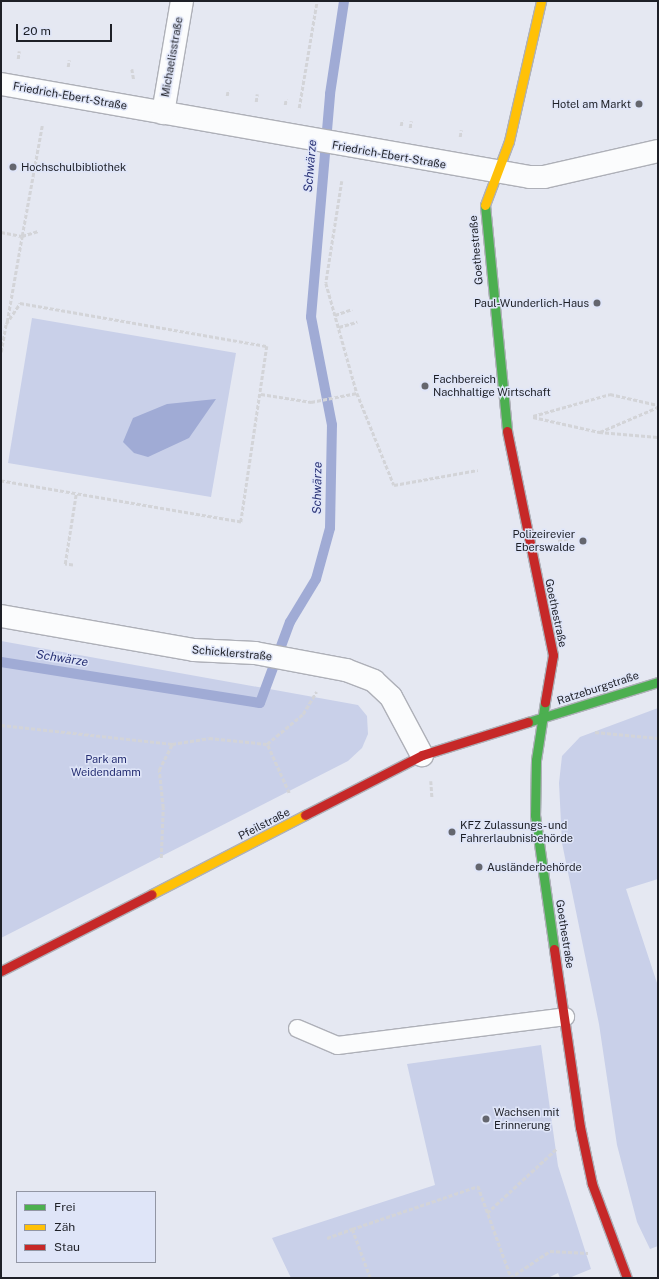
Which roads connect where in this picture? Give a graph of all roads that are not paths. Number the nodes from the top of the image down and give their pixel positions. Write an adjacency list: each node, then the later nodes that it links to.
1 (182, 1): 4 (street, Michaelisstraße)
2 (541, 1): 6 (street, Goethestraße)
3 (1, 84): 4 (street, Friedrich-Ebert-Straße)
4 (163, 113): 6 (street, Friedrich-Ebert-Straße)
5 (658, 151): 6 (street, Friedrich-Ebert-Straße)
6 (496, 172): 9 (street, Goethestraße)
7 (1, 616): 10 (street, Schicklerstraße)
8 (658, 682): 9 (street, Ratzeburgstraße)
9 (545, 718): 10 (street, Pfeilstraße); 12 (street, Goethestraße)
10 (422, 755): 11 (street, Pfeilstraße)
11 (1, 971)
12 (565, 1016): 13 (lane); 14 (street, Goethestraße)
13 (297, 1028)
14 (626, 1278)

